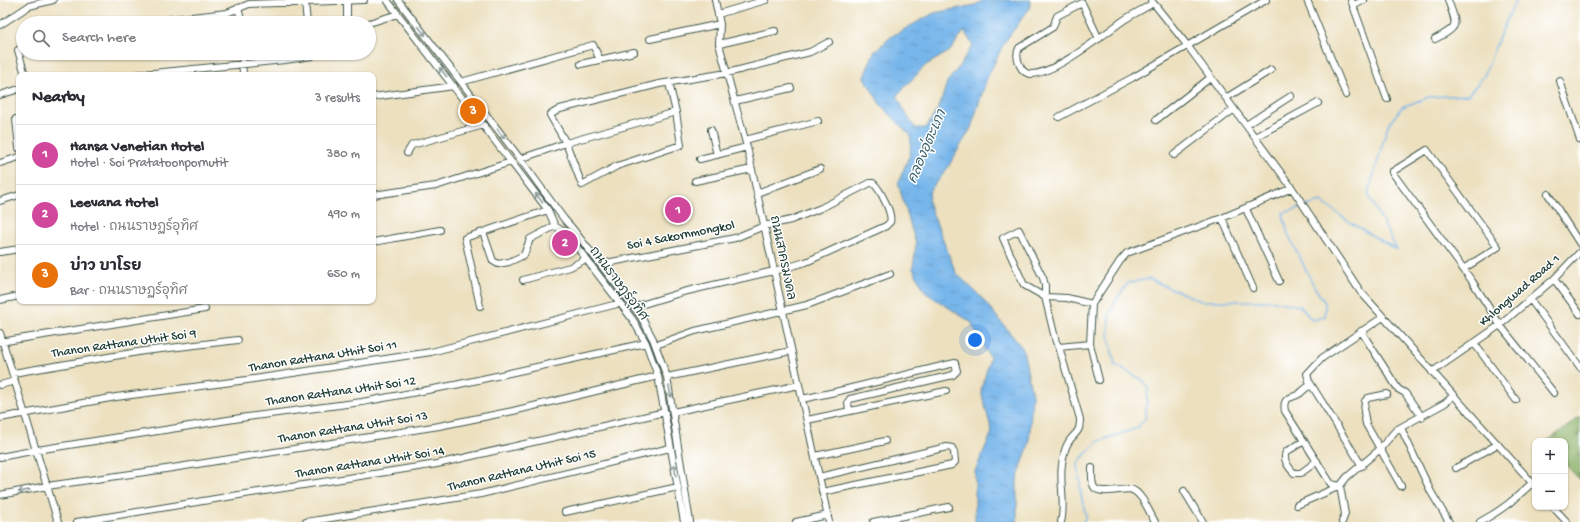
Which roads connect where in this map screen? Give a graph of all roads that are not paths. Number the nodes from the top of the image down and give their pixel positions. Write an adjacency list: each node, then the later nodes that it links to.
1 (53, 0): 24 (street)
2 (364, 0): 11 (street)
3 (387, 0): 16 (street)
4 (398, 0): 46 (street, ถนนราษฏร์อุทิศ, one-way to 46)
5 (714, 0): 17 (street, ถนนสาครมงคล)
6 (766, 0): 17 (street)
7 (1266, 0): 31 (street)
8 (1306, 0): 52 (street)
9 (1364, 0): 14 (street)
10 (1448, 0): 28 (street)
11 (347, 1): 13 (street); 21 (street)
12 (1152, 2): 27 (street); 31 (street)
13 (305, 3): 15 (street); 20 (street)
14 (1352, 3): 56 (street)
15 (238, 8): 18 (street); 19 (street)
16 (398, 14): 22 (street); 48 (street, one-way to 16)
17 (718, 14): 23 (street, ถนนสาครมงคล)
18 (201, 16)
19 (240, 16)
20 (306, 16)
21 (347, 16)
22 (376, 21)
23 (720, 24): 26 (street); 30 (street, ถนนสาครมงคล)
24 (0, 25)
25 (775, 31): 30 (street)
26 (650, 39)
27 (1099, 39): 27 (street)
28 (1435, 39)
29 (829, 42): 43 (street)
30 (719, 44): 43 (street, ถนนสาครมงคล)
31 (1187, 45): 44 (street); 61 (street)
32 (634, 52): 36 (street)
33 (21, 60): 40 (street)
34 (242, 60): 37 (street)
35 (285, 60): 37 (street)
36 (600, 60): 38 (street); 46 (street)
37 (242, 64): 41 (street); 42 (street)
38 (581, 64)
39 (1270, 70): 55 (street)
40 (24, 72)
41 (163, 72)
42 (243, 72)
43 (727, 73): 47 (street); 57 (street, ถนนสาครมงคล)
44 (1210, 78): 55 (street); 62 (street)
45 (1560, 81): 69 (street)
46 (461, 82): 76 (street, ถนนราษฏร์อุทิศ, one-way to 76)
47 (669, 83): 60 (street); 70 (street)
48 (454, 86): 54 (street); 65 (street)
49 (791, 88): 57 (street)
50 (16, 90): 51 (street)
51 (0, 95)
52 (1346, 95)
53 (1291, 96): 64 (street)
54 (376, 97)
55 (1226, 98): 59 (street)
56 (1387, 99)
57 (735, 101): 68 (street, ถนนสาครมงคล)
58 (1318, 103): 67 (street)
59 (1234, 109): 64 (street); 74 (street)
60 (676, 112): 70 (street); 70 (street)
61 (1059, 117)
62 (1156, 120)
63 (818, 121): 68 (street)
64 (1246, 125): 67 (street)
65 (484, 126): 72 (street); 78 (street)
66 (711, 130): 73 (street)
67 (1256, 137): 83 (street)
68 (745, 140): 71 (street, ถนนสาครมงคล)
69 (1580, 140)
70 (566, 143): 76 (street)
71 (747, 147): 73 (street); 80 (street, ถนนสาครมงคล)
72 (407, 152)
73 (717, 155): 77 (street)
74 (1174, 155)
75 (16, 158): 79 (street)
76 (520, 159): 94 (street, ถนนราษฏร์อุทิศ)
77 (700, 159)
78 (511, 162): 86 (street); 90 (street, one-way to 78)
79 (0, 163)
80 (752, 168): 82 (street); 84 (street, ถนนสาครมงคล)
81 (820, 169): 84 (street)
82 (695, 181)
83 (1292, 188): 89 (street); 123 (street)
84 (757, 193): 93 (street, ถนนสาครมงคล)
85 (1548, 194): 99 (street)
86 (376, 195)
87 (16, 196): 88 (street)
88 (0, 201)
89 (1246, 208): 91 (street); 110 (street)
90 (548, 210): 92 (street); 96 (street)
91 (1222, 218): 111 (street); 117 (street)
92 (555, 226): 96 (street); 97 (street, ถนนราษฏร์อุทิศ)
93 (764, 226): 104 (street, Soi 4 Sakornmongkol); 106 (street, ถนนสาครมงคล); 106 (street, Soi 4 Sakornmongkol)
94 (572, 228): 97 (street); 104 (street, ถนนราษฏร์อุทิศ)
95 (440, 230): 98 (street)
96 (483, 232): 118 (street)
97 (566, 233): 103 (street, ถนนราษฏร์อุทิศ)
98 (376, 241)
99 (1580, 244)
100 (16, 249): 101 (street)
101 (0, 252)
102 (1580, 252): 108 (street, Khlongwad Road 1)
103 (586, 259): 109 (street); 116 (street, ถนนราษฏร์อุทิศ)
104 (601, 264): 120 (street, ถนนราษฏร์อุทิศ)
105 (1463, 269): 105 (street); 124 (street)
106 (774, 271): 120 (street); 121 (street, ถนนสาครมงคล)
107 (890, 274): 121 (street)
108 (1554, 279): 114 (street, Khlongwad Road 1); 122 (street)
109 (523, 280)
110 (1279, 281)
111 (1253, 288)
112 (16, 297): 115 (street)
113 (1044, 297): 113 (street); 117 (street); 133 (street)
114 (1530, 299): 124 (street, Khlongwad Road 1); 135 (street)
115 (0, 300)
116 (621, 303): 129 (street, ถนนราษฏร์อุทิศ); 152 (street, Thanon Rattana Uthit Soi 11)
117 (1092, 304): 132 (street)
118 (480, 306)
119 (205, 308): 128 (street)
120 (634, 308): 131 (street, ถนนราษฏร์อุทิศ)
121 (783, 312): 131 (street); 134 (street, ถนนสาครมงคล)
122 (1580, 314)
123 (1383, 317): 125 (street); 136 (street)
124 (1500, 325): 130 (street, Khlongwad Road 1); 146 (street)
125 (1360, 331): 144 (street); 155 (street)
126 (0, 333): 128 (street)
127 (238, 340): 137 (street, Thanon Rattana Uthit Soi 9)
128 (1, 341): 137 (street)
129 (646, 343): 138 (street, ถนนราษฏร์อุทิศ); 163 (street, Thanon Rattana Uthit Soi 12)
130 (1474, 343): 136 (street, Khlongwad Road 1); 150 (street)
131 (656, 344): 139 (street, ถนนราษฏร์อุทิศ)
132 (1090, 344): 133 (street); 140 (street)
133 (1059, 348): 194 (street)
134 (791, 351): 139 (street); 143 (street, ถนนสาครมงคล)
135 (1580, 367)
136 (1432, 372): 148 (street)
137 (13, 373): 141 (street)
138 (658, 376): 153 (street, ถนนราษฏร์อุทิศ); 174 (street, Thanon Rattana Uthit Soi 13)
139 (667, 377): 154 (street, ถนนราษฏร์อุทิศ, one-way to 154)
140 (1099, 380)
141 (15, 381): 142 (street); 152 (street)
142 (0, 385)
143 (799, 385): 149 (street, ถนนสาครมงคล); 154 (street)
144 (1312, 386): 160 (street); 168 (street)
145 (946, 391): 151 (street)
146 (1554, 393)
147 (1387, 394): 164 (street)
148 (1454, 396): 155 (street); 161 (street)
149 (802, 399): 151 (street); 157 (street, ถนนสาครมงคล)
150 (1516, 400)
151 (849, 411): 157 (street)
152 (25, 412): 156 (street, Thanon Rattana Uthit Soi 11); 163 (street)
153 (665, 412): 162 (street, ถนนราษฏร์อุทิศ); 188 (street, Thanon Rattana Uthit Soi 14)
154 (673, 412): 181 (street, ถนนราษฏร์อุทิศ)
155 (1422, 416): 158 (street)
156 (0, 418)
157 (807, 420): 165 (street, ถนนสาครมงคล)
158 (1401, 428): 164 (street); 198 (street)
159 (885, 440): 165 (street)
160 (1304, 441): 167 (street); 167 (street)
161 (1498, 444): 170 (street); 172 (street)
162 (670, 448): 177 (street, ถนนราษฏร์อุทิศ, one-way to 162); 189 (street, Thanon Rattana Uthit Soi 15)
163 (37, 450): 166 (street, Thanon Rattana Uthit Soi 12); 174 (street)
164 (1379, 450): 168 (street); 176 (street)
165 (815, 456): 171 (street, ถนนสาครมงคล)
166 (0, 457)
167 (1317, 461): 175 (street)
168 (1362, 466): 175 (street)
169 (1092, 468): 195 (street)
170 (1456, 468)
171 (819, 476): 179 (street, ถนนสาครมงคล); 179 (street)
172 (1532, 483)
173 (1532, 485): 199 (street)
174 (47, 486): 180 (street, Thanon Rattana Uthit Soi 13, one-way to 180); 187 (street)
175 (1340, 486): 182 (street); 197 (street)
176 (1401, 486)
177 (678, 487): 181 (street, ถนนราษฏร์อุทิศ); 185 (street)
178 (1184, 491): 196 (street)
179 (822, 492): 186 (street, ถนนสาครมงคล)
180 (0, 495)
181 (684, 502): 190 (street, ถนนราษฏร์อุทิศ); 191 (street, ถนนราษฏร์อุทิศ)
182 (1297, 505)
183 (949, 507): 193 (street)
184 (1557, 510): 200 (street)
185 (565, 512)
186 (828, 519): 192 (street)
187 (58, 522)
188 (76, 522)
189 (306, 522)
190 (684, 522)
191 (690, 522)
192 (796, 522)
193 (873, 522)
194 (1061, 522)
195 (1155, 522)
196 (1203, 522)
197 (1342, 522)
198 (1449, 522)
199 (1480, 522)
200 (1567, 522)

